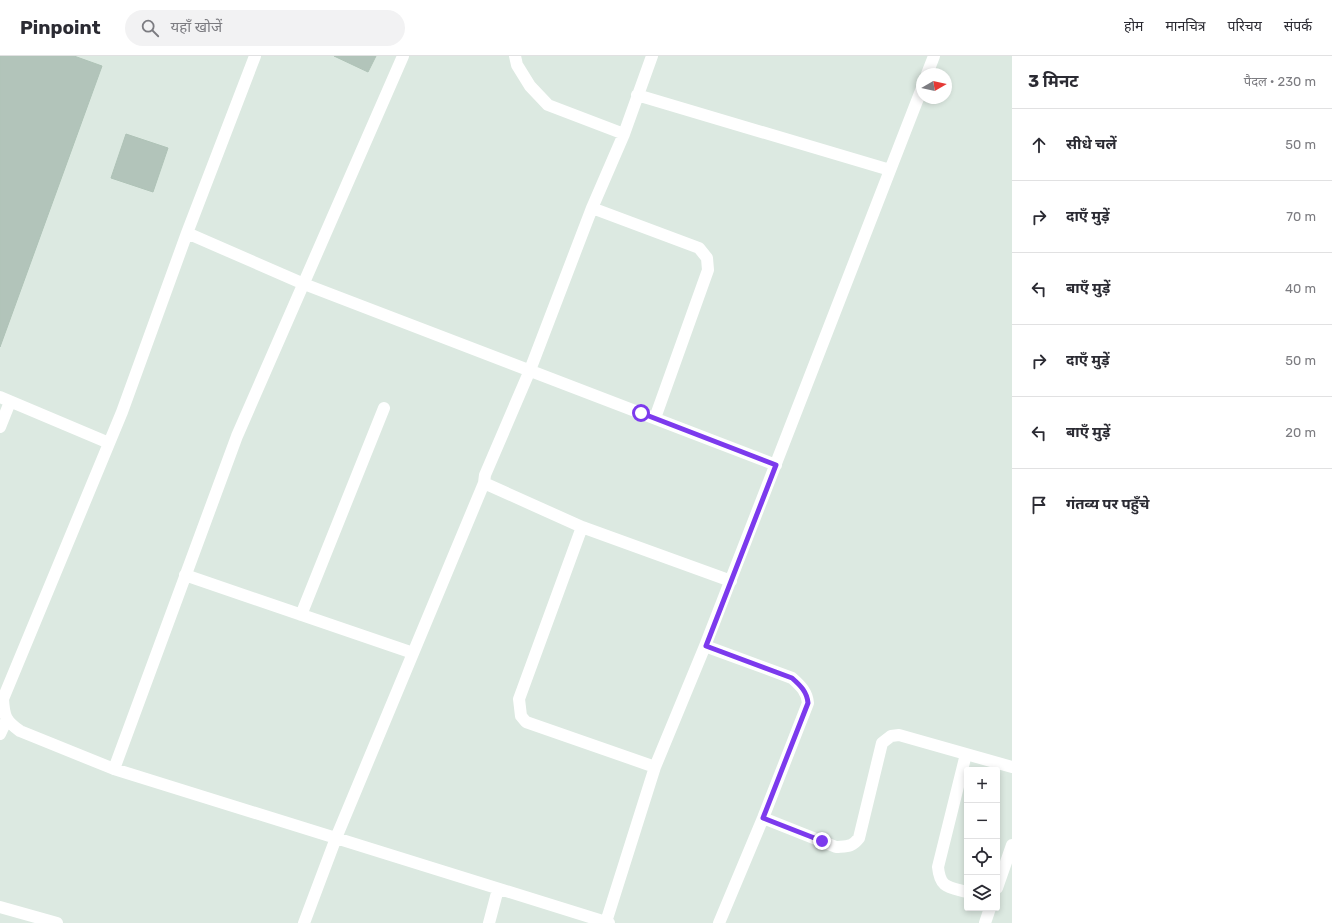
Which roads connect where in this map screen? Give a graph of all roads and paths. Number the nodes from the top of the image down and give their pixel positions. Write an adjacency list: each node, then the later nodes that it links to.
1 (255, 56): 12 (street)
2 (403, 56): 13 (street)
3 (515, 56): 9 (street)
4 (652, 56): 7 (street)
5 (934, 56): 6 (street)
6 (929, 68)
7 (637, 96): 9 (street); 10 (street)
8 (916, 103): 10 (street)
9 (624, 134): 11 (street)
10 (890, 170): 20 (street)
11 (592, 208): 14 (street); 17 (street)
12 (187, 233): 13 (street); 19 (street)
13 (304, 284): 14 (street); 23 (street)
14 (530, 370): 17 (street); 21 (street)
15 (5, 399): 18 (street); 19 (street)
16 (384, 408): 25 (street)
17 (655, 418): 20 (street)
18 (0, 427)
19 (109, 443): 28 (street)
20 (776, 465): 24 (street)
21 (484, 483): 22 (street); 27 (street)
22 (582, 528): 24 (street); 30 (street)
23 (185, 575): 25 (street); 32 (street)
24 (731, 581): 26 (street)
25 (301, 615): 27 (street)
26 (706, 646): 30 (street); 33 (street)
27 (413, 653): 34 (street)
28 (3, 725): 32 (street)
29 (966, 754): 31 (street); 33 (street); 38 (street)
30 (655, 767): 44 (street)
31 (1012, 768)
32 (114, 769): 34 (street)
33 (763, 818): 45 (street)
34 (336, 838): 37 (street); 42 (street)
35 (1012, 845): 36 (street)
36 (1000, 879)
37 (498, 889): 43 (street); 44 (street)
38 (964, 891)
39 (0, 906): 41 (street)
40 (989, 911): 46 (street)
41 (57, 923)
42 (304, 923)
43 (489, 923)
44 (608, 923)
45 (719, 923)
46 (985, 923)

